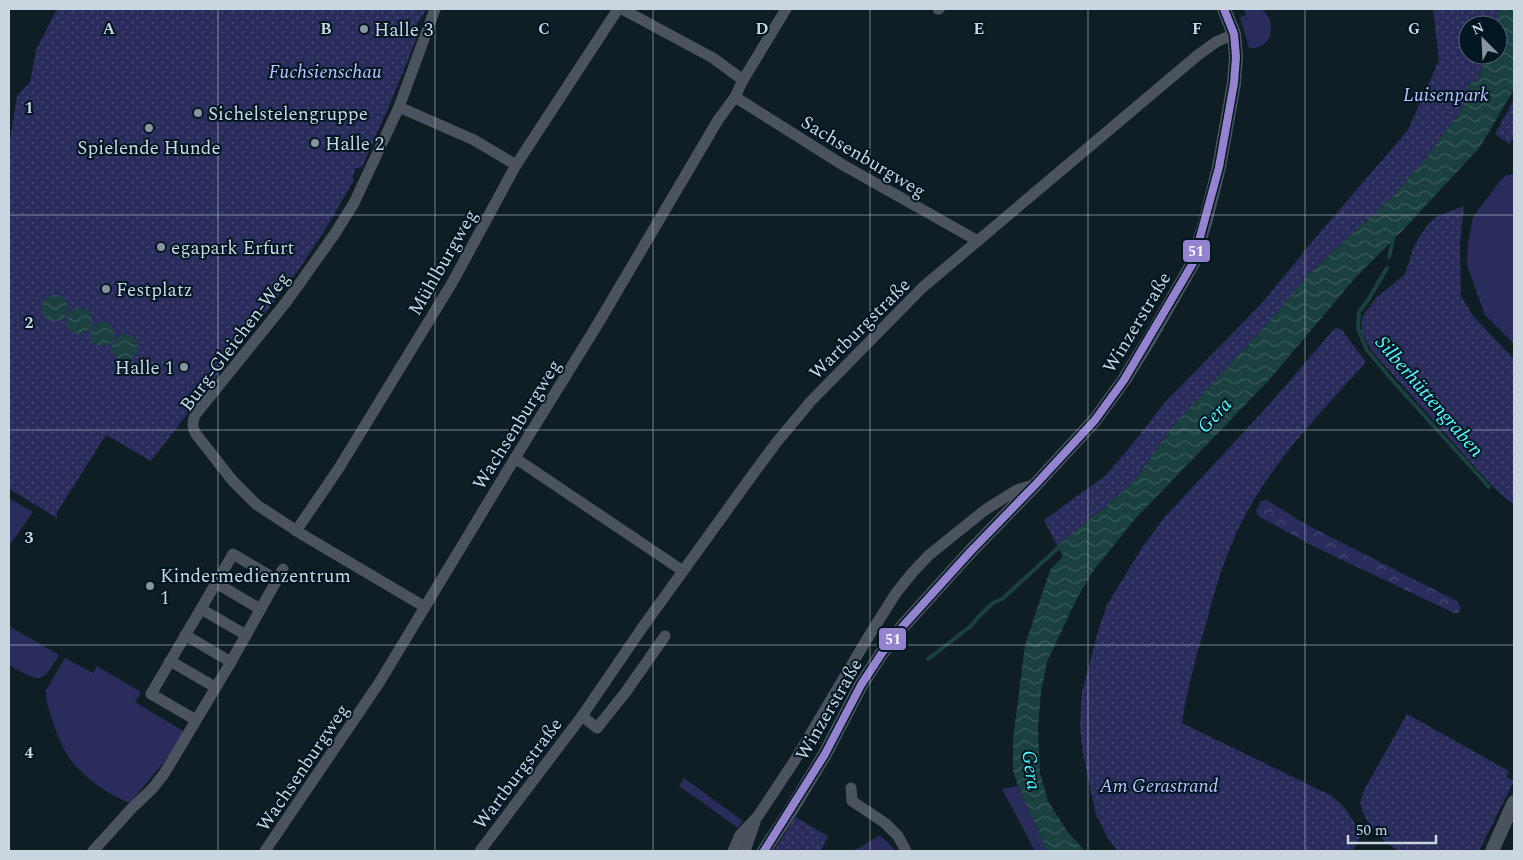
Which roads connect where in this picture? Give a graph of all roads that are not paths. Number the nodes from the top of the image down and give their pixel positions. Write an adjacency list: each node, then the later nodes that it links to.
1 (435, 9): 8 (street, Burg-Gleichen-Weg)
2 (620, 9): 6 (street); 9 (street, Mühlburgweg)
3 (786, 9): 6 (street, Wachsenburgweg)
4 (1224, 9): 5 (street, Winzerstraße)
5 (1234, 34): 10 (street, Wartburgstraße); 12 (street, Winzerstraße)
6 (743, 80): 7 (street, Wachsenburgweg)
7 (735, 97): 10 (street, Sachsenburgweg); 11 (street, Wachsenburgweg)
8 (399, 107): 9 (street); 13 (street, Burg-Gleichen-Weg)
9 (516, 165): 13 (street, Mühlburgweg)
10 (978, 241): 15 (street, Wartburgstraße)
11 (515, 458): 15 (street); 18 (street, Wachsenburgweg)
12 (1036, 484): 31 (street, Winzerstraße); 37 (street, Winzerstraße)
13 (296, 530): 18 (street, Burg-Gleichen-Weg)
14 (283, 569): 16 (street)
15 (683, 571): 27 (street, Wartburgstraße)
16 (277, 580): 17 (street); 20 (street)
17 (216, 583): 19 (street); 20 (street)
18 (425, 607): 33 (street, Wachsenburgweg)
19 (201, 609): 21 (street); 22 (street)
20 (260, 609): 22 (street)
21 (185, 635): 24 (street); 25 (street)
22 (246, 635): 25 (street)
23 (665, 636): 27 (street, Wartburgstraße)
24 (170, 661): 26 (street); 28 (street)
25 (231, 662): 26 (street)
26 (216, 688): 28 (street)
27 (582, 716): 34 (street, Wartburgstraße)
28 (196, 720): 32 (street)
29 (851, 788): 38 (street)
30 (1514, 802): 39 (street)
31 (758, 816): 35 (street, Winzerstraße); 36 (street, Winzerstraße)
32 (93, 851)
33 (265, 851)
34 (480, 851)
35 (733, 851)
36 (745, 851)
37 (764, 851)
38 (906, 851)
39 (1492, 851)

